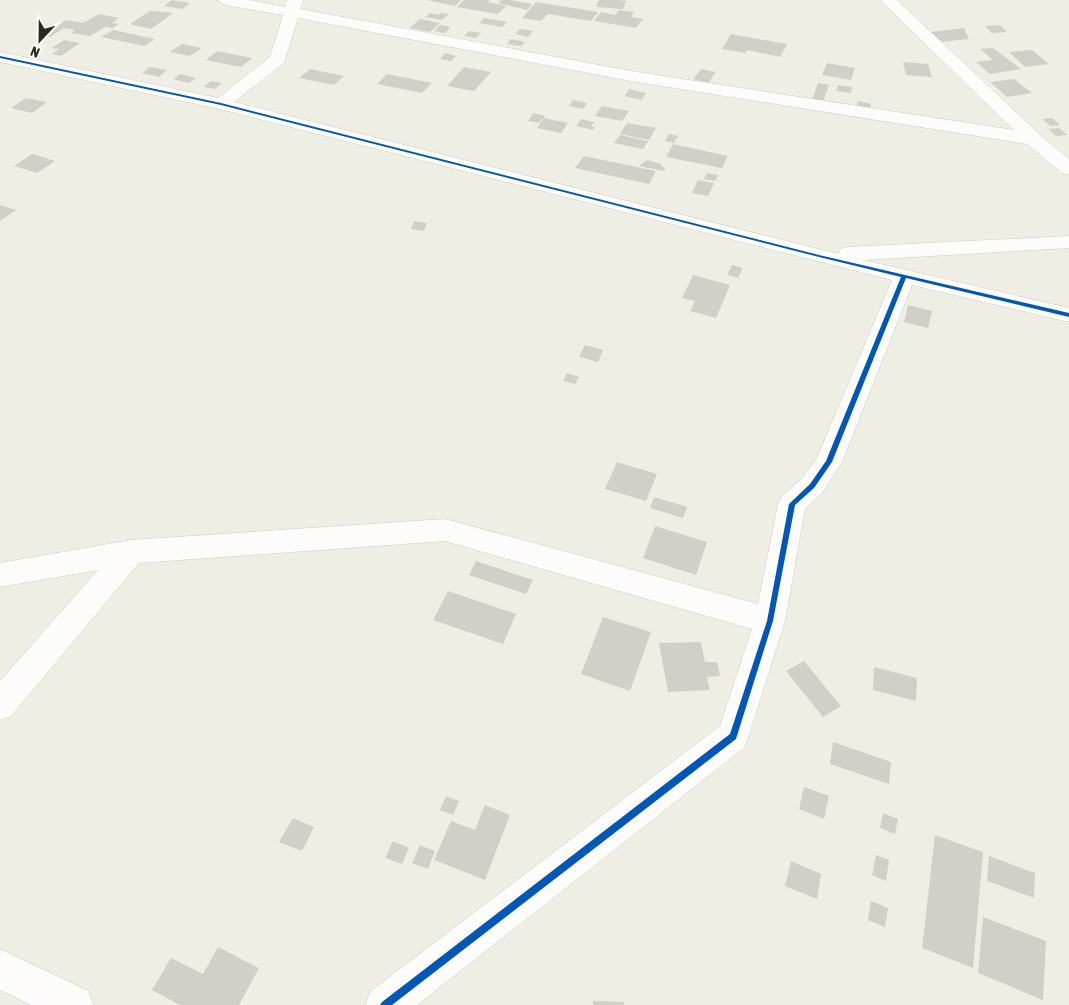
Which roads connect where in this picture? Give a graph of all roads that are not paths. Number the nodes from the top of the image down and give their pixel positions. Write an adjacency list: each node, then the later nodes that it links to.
1 (225, 0): 3 (street)
2 (888, 0): 6 (street)
3 (294, 6): 5 (street); 6 (street)
4 (0, 56): 5 (street)
5 (221, 104): 9 (street)
6 (1033, 139): 7 (street)
7 (1069, 169)
8 (1069, 242): 9 (street)
9 (819, 256): 10 (street)
10 (904, 277): 11 (street); 14 (street)
11 (1069, 315)
12 (131, 552): 13 (street); 14 (street); 15 (street)
13 (0, 575)
14 (770, 621): 18 (street)
15 (0, 705)
16 (0, 969): 17 (street)
17 (74, 1005)
18 (385, 1005)

